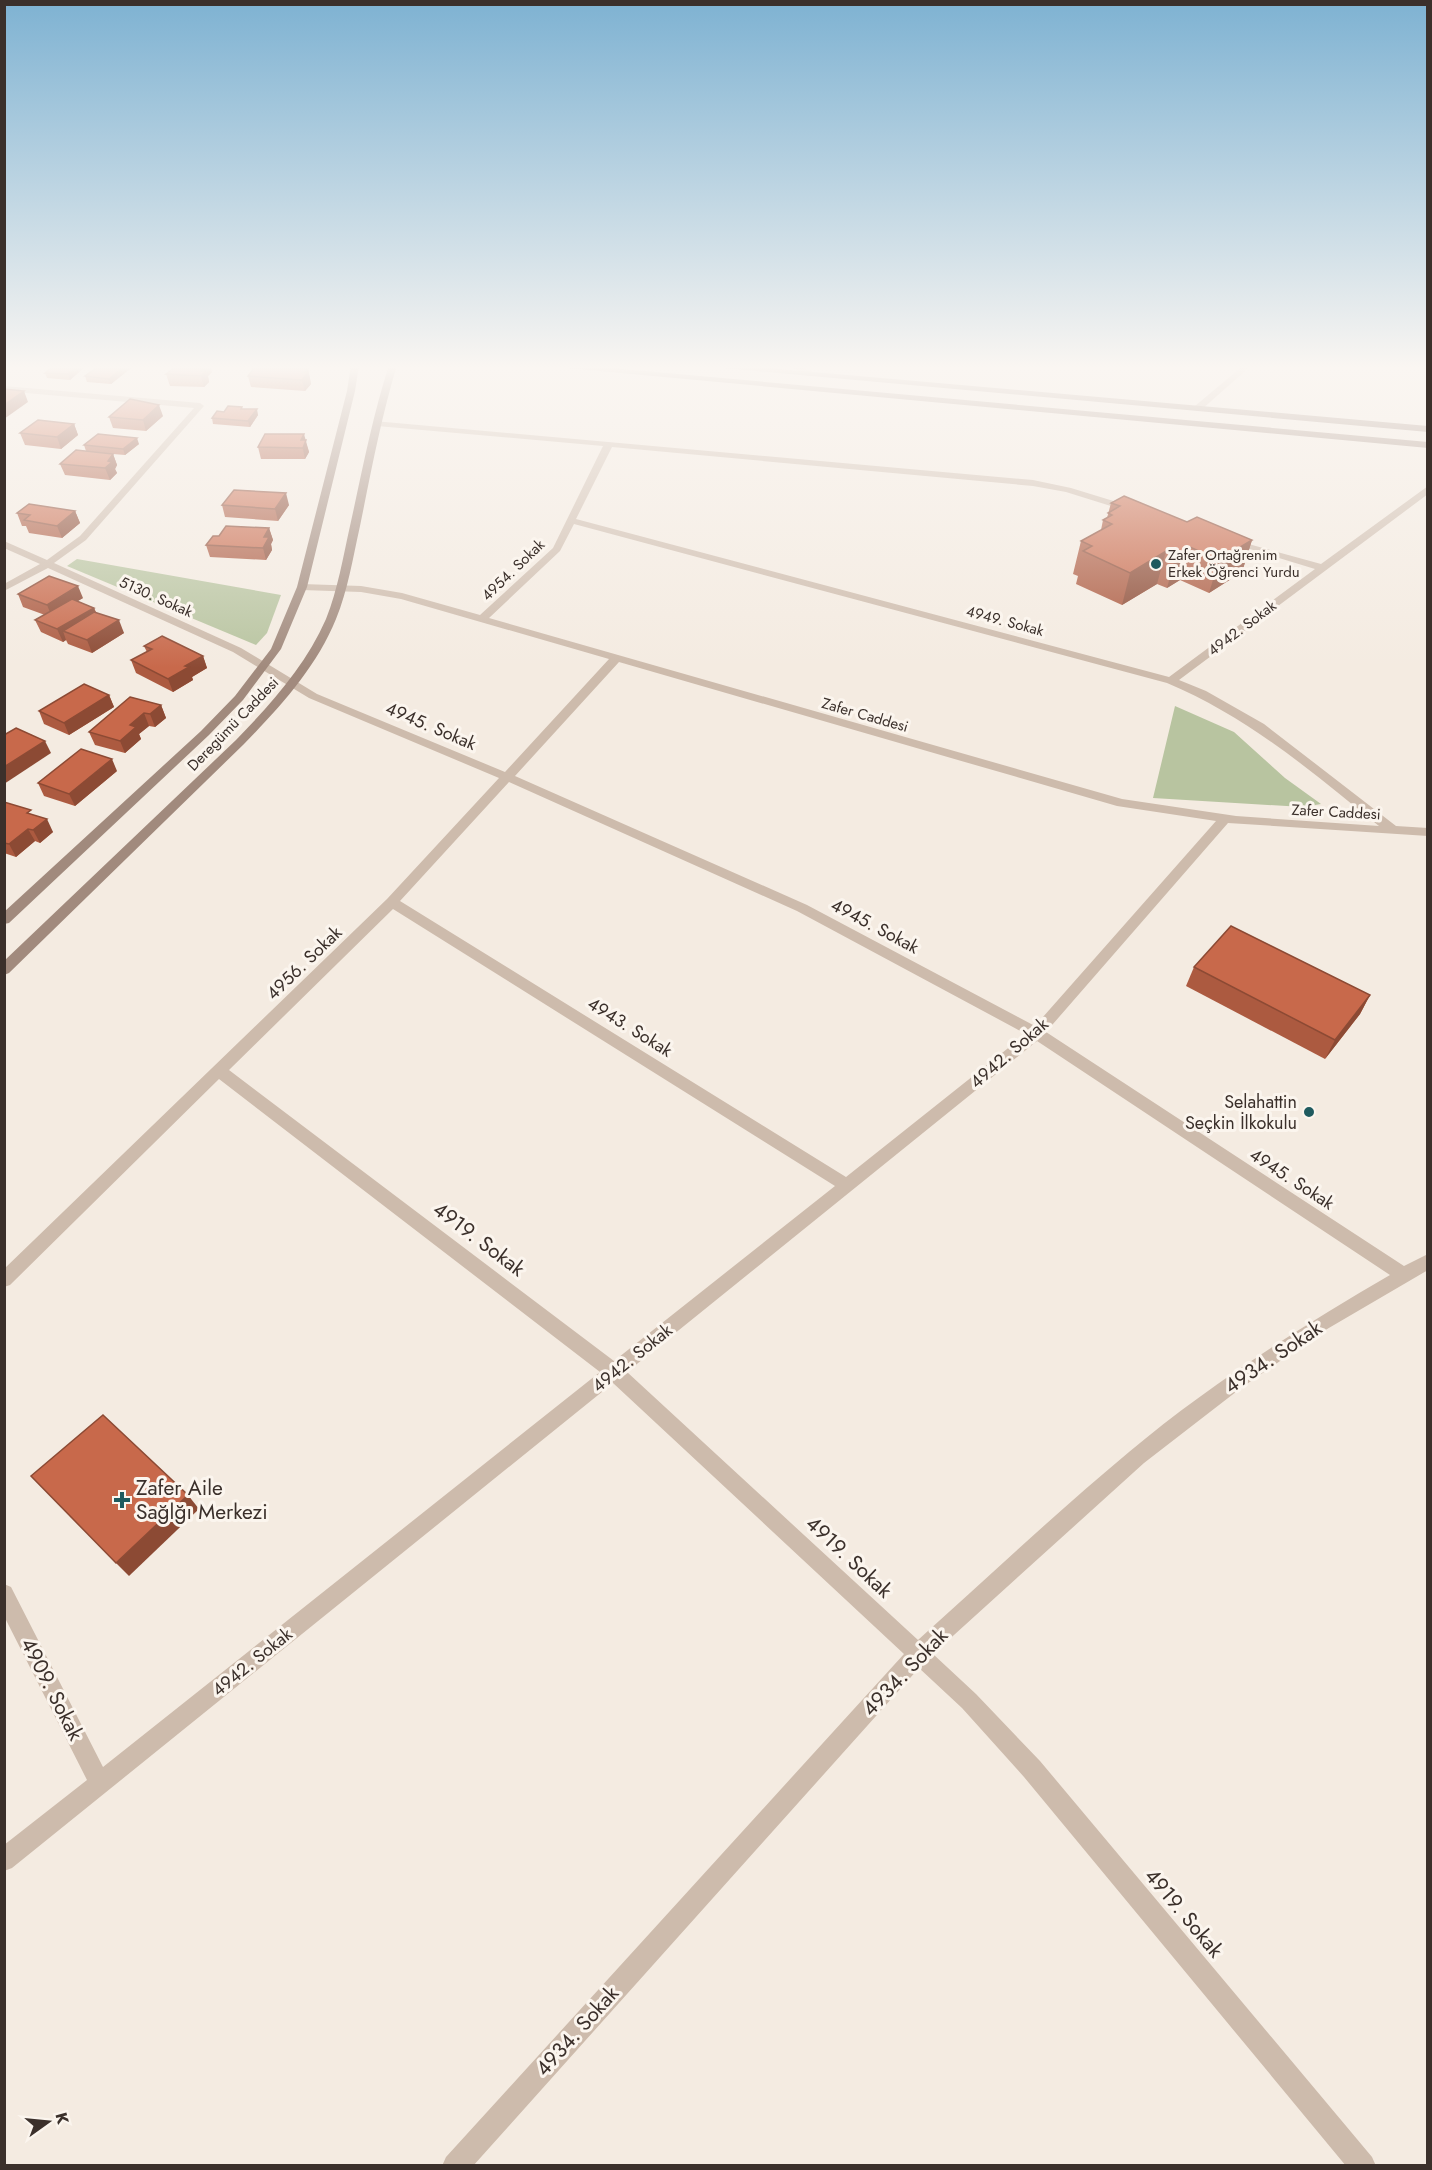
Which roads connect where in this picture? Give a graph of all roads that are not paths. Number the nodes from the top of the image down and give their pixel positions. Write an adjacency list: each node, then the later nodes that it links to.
1 (147, 466): 11 (street)
2 (333, 466): 14 (main road, Deregümü Caddesi)
3 (367, 466): 15 (main road, Deregümü Caddesi)
4 (598, 466): 8 (street, 4954. Sokak)
5 (851, 466): 7 (street)
6 (1427, 490): 12 (street, 4942. Sokak)
7 (1137, 511)
8 (572, 521): 16 (street, 4954. Sokak); 19 (street, 4949. Sokak)
9 (1223, 538): 12 (street)
10 (4, 544): 11 (street, 5130. Sokak)
11 (47, 564): 13 (street); 18 (street, 5130. Sokak)
12 (1322, 568): 19 (street, 4942. Sokak)
13 (4, 588)
14 (303, 588): 15 (street, Zafer Caddesi); 18 (main road, Deregümü Caddesi)
15 (340, 588): 16 (street, Zafer Caddesi); 20 (main road, Deregümü Caddesi)
16 (482, 619): 17 (street, Zafer Caddesi)
17 (616, 658): 21 (street, 4956. Sokak); 22 (street, Zafer Caddesi)
18 (265, 665): 20 (street, 5130. Sokak); 26 (main road, Deregümü Caddesi)
19 (1171, 681): 23 (street, 4949. Sokak)
20 (292, 684): 21 (street, 4945. Sokak); 27 (main road, Deregümü Caddesi)
21 (507, 777): 25 (street, 4956. Sokak); 28 (street, 4945. Sokak)
22 (1224, 820): 23 (street, Zafer Caddesi); 28 (street, 4942. Sokak)
23 (1392, 830): 24 (street, Zafer Caddesi)
24 (1428, 832)
25 (392, 902): 29 (street, 4956. Sokak); 30 (street, 4943. Sokak)
26 (4, 920)
27 (4, 970)
28 (1037, 1033): 30 (street, 4942. Sokak); 32 (street, 4945. Sokak)
29 (219, 1071): 33 (street, 4956. Sokak); 34 (street, 4919. Sokak)
30 (847, 1185): 34 (street, 4942. Sokak)
31 (1428, 1261): 32 (street, 4934. Sokak)
32 (1402, 1274): 36 (street, 4934. Sokak)
33 (4, 1280)
34 (614, 1372): 36 (street, 4919. Sokak); 37 (street, 4942. Sokak)
35 (4, 1594): 37 (street, 4909. Sokak)
36 (919, 1653): 39 (street, 4934. Sokak); 40 (street, 4919. Sokak)
37 (100, 1784): 38 (street, 4942. Sokak)
38 (4, 1860)
39 (456, 2166)
40 (1363, 2166)

